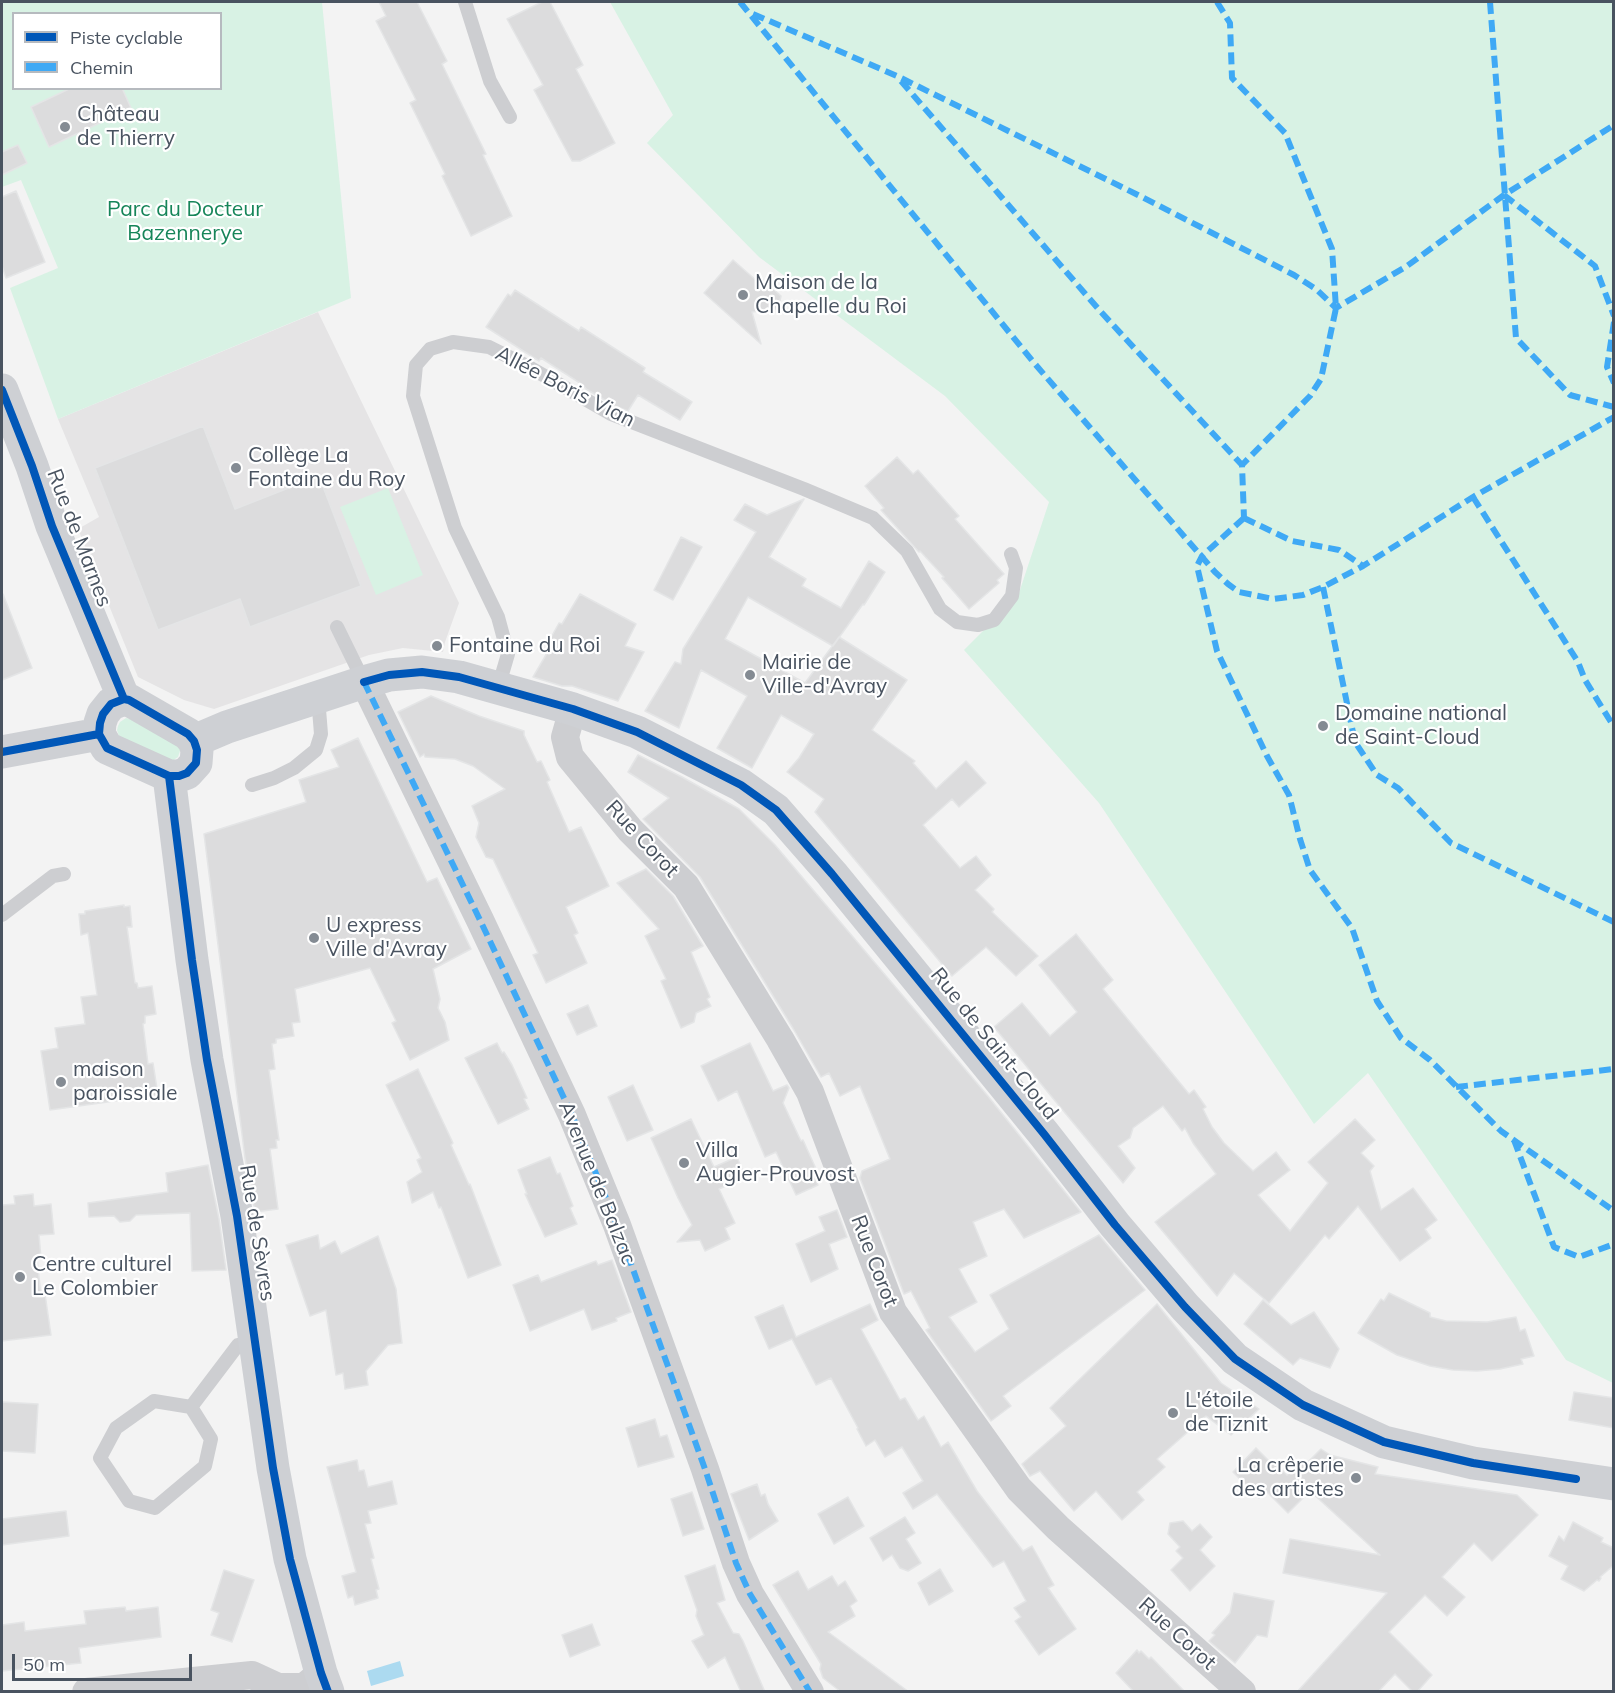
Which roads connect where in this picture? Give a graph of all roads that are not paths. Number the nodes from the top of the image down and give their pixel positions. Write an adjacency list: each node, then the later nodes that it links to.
1 (465, 2): 2 (lane)
2 (510, 117)
3 (2, 390): 4 (main road, Rue de Marnes)
4 (9, 431): 10 (main road, Rue de Marnes)
5 (1011, 554): 8 (lane, Allée Boris Vian)
6 (337, 627): 7 (lane)
7 (363, 682): 8 (main road, Rue de Saint-Cloud); 9 (main road, Rue de Saint-Cloud); 26 (street, Avenue de Balzac)
8 (498, 688): 11 (main road, Rue de Saint-Cloud)
9 (318, 697): 13 (main road, Rue de Saint-Cloud); 16 (lane)
10 (124, 699): 12 (main road); 13 (main road)
11 (573, 709): 21 (main road, Rue de Saint-Cloud); 23 (street, Rue Corot)
12 (99, 734): 14 (main road); 15 (main road)
13 (194, 741): 15 (main road)
14 (2, 752)
15 (169, 776): 19 (main road, Rue de Sèvres)
16 (252, 785)
17 (64, 874): 18 (lane)
18 (2, 915)
19 (255, 1343): 20 (lane); 22 (main road, Rue de Sèvres)
20 (191, 1407): 20 (lane)
21 (1614, 1484)
22 (325, 1682): 24 (street)
23 (1227, 1687)
24 (277, 1689): 25 (street)
25 (86, 1692)
26 (810, 1692)

